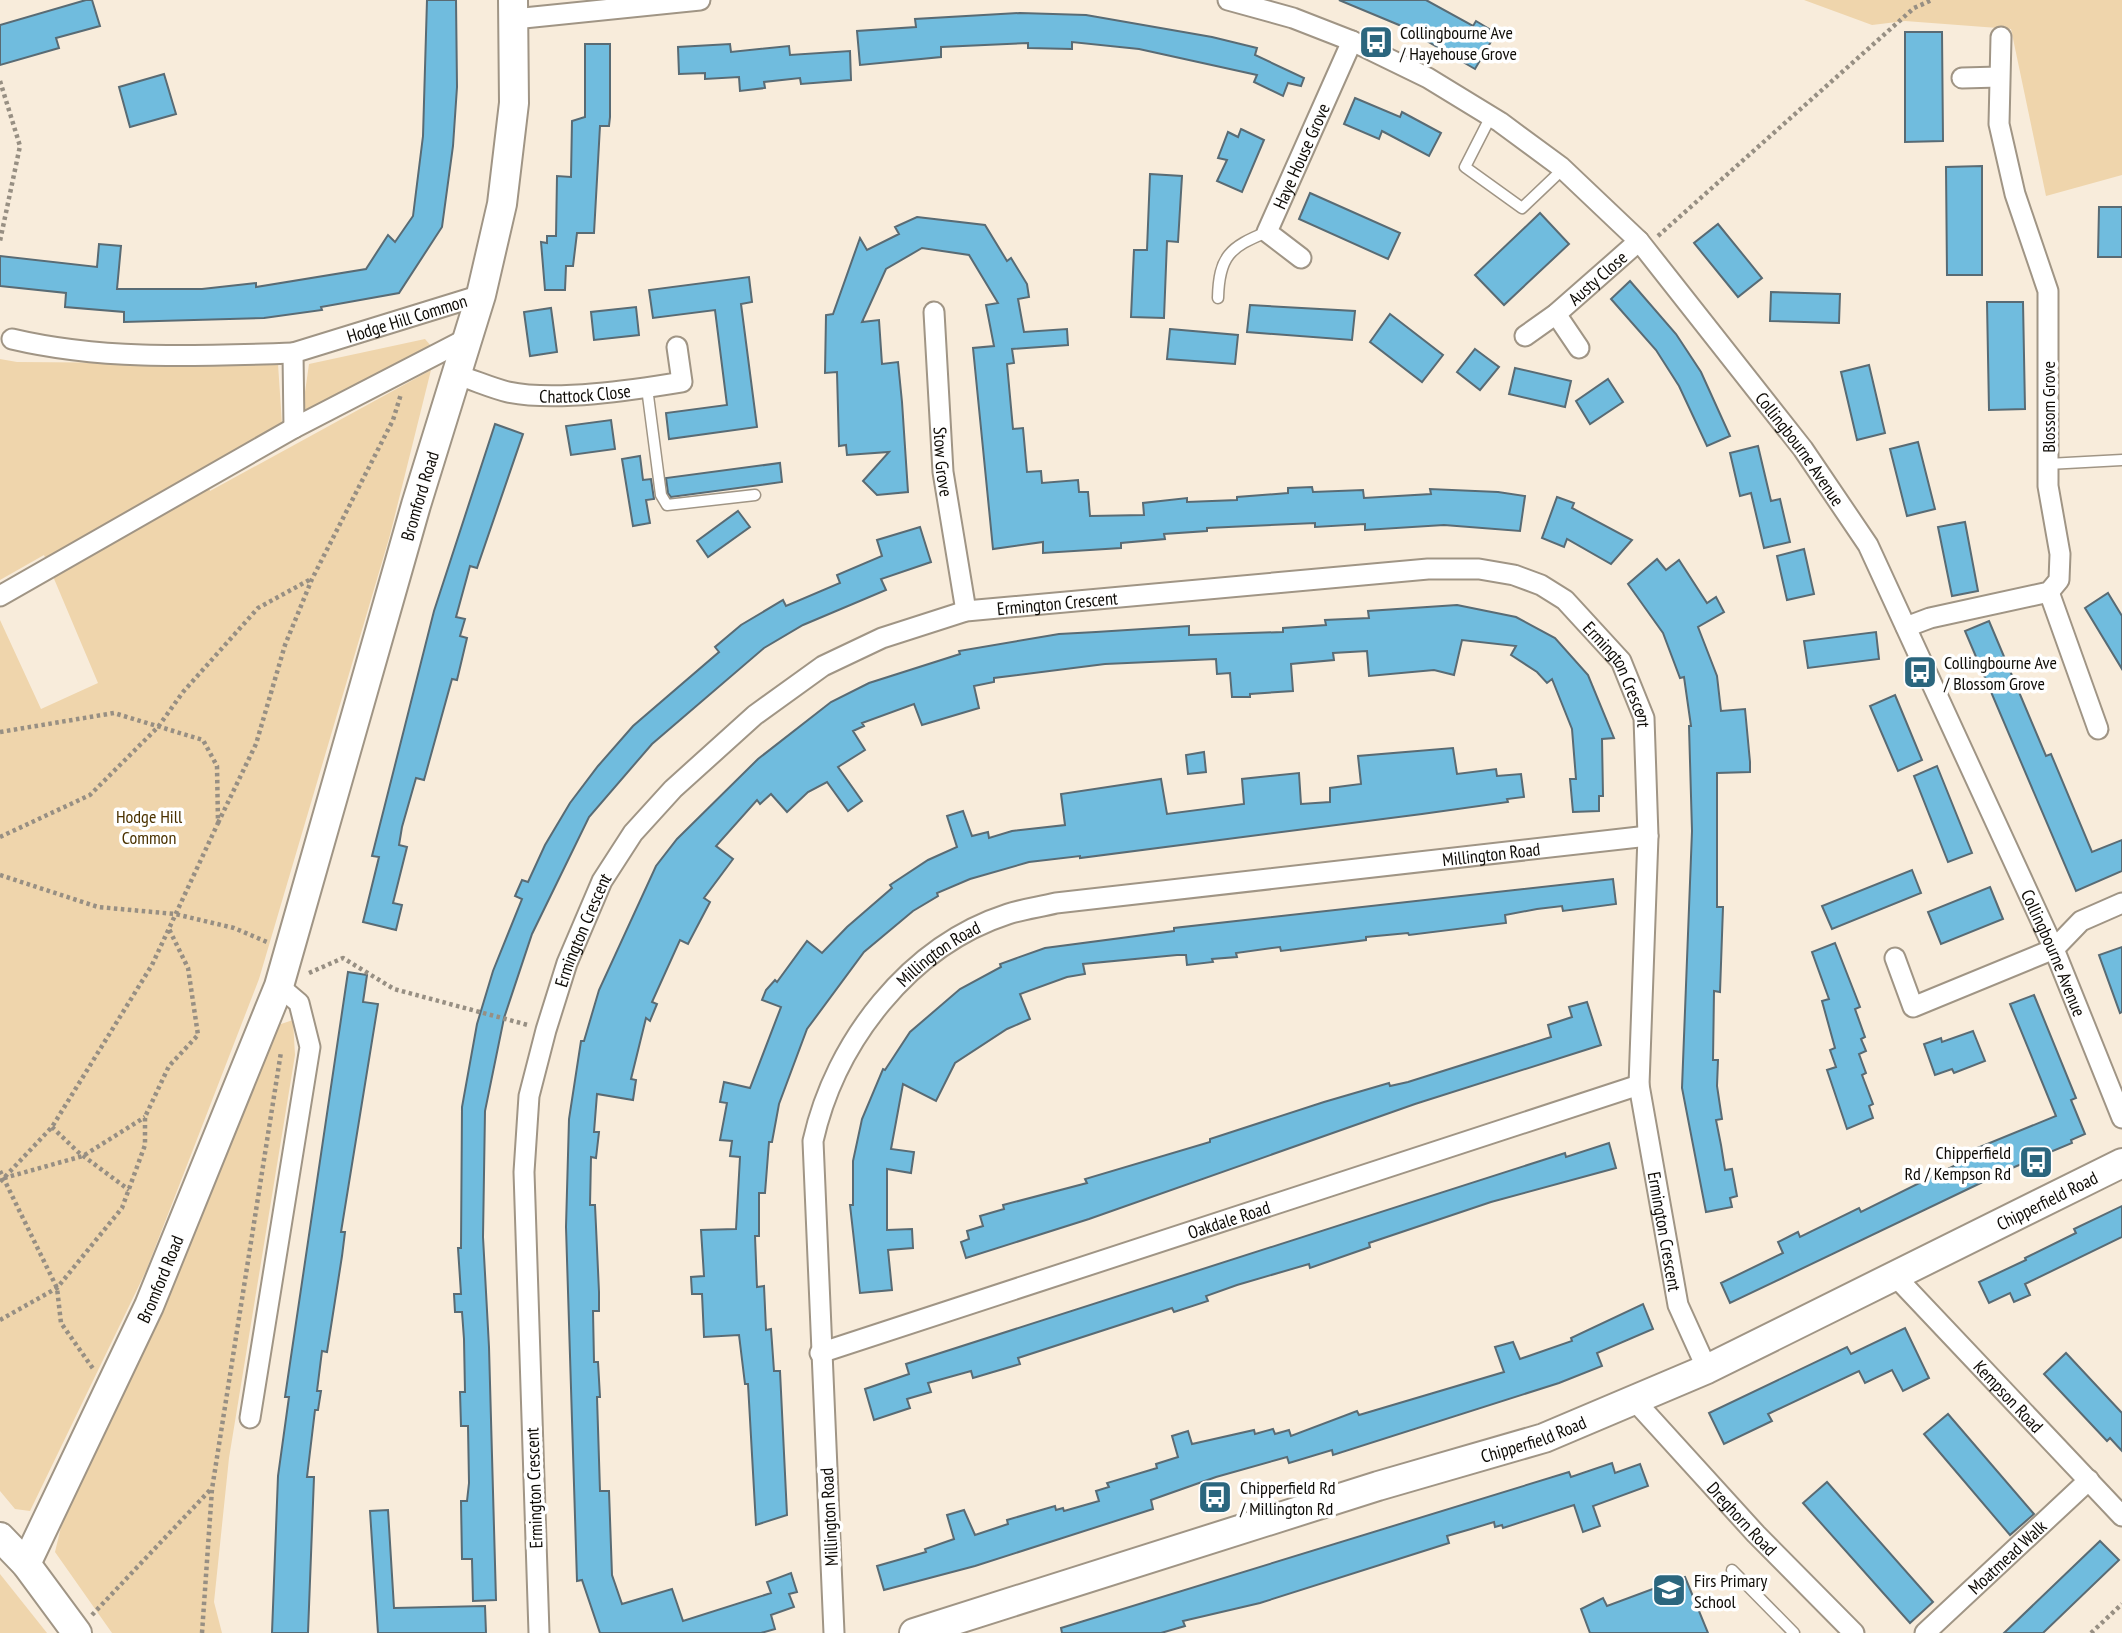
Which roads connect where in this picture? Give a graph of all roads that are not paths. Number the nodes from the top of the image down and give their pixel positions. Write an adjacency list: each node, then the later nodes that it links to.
1 (700, 0): 3 (street)
2 (1228, 0): 5 (street, Collingbourne Avenue)
3 (514, 10): 13 (street, Bromford Road)
4 (2001, 37): 6 (street, Blossom Grove)
5 (1352, 41): 8 (street, Collingbourne Avenue); 10 (street, Haye House Grove)
6 (1999, 77): 7 (street); 27 (street, Blossom Grove)
7 (1962, 78)
8 (1491, 116): 9 (street, Collingbourne Avenue); 9 (lane)
9 (1563, 169): 11 (street, Collingbourne Avenue)
10 (1268, 232): 12 (street); 14 (lane)
11 (1642, 245): 16 (street, Austy Close); 32 (street, Collingbourne Avenue)
12 (1301, 258)
13 (481, 295): 18 (street, Bromford Road); 22 (street, Hodge Hill Common)
14 (1218, 299)
15 (934, 312): 31 (street, Stow Grove)
16 (1556, 314): 17 (street, Austy Close); 21 (street, Austy Close)
17 (1525, 336)
18 (468, 338): 23 (street, Bromford Road); 25 (street, Hodge Hill Common)
19 (6, 340): 22 (street, Hodge Hill Common)
20 (677, 346): 24 (street, Chattock Close)
21 (1579, 348)
22 (293, 353): 25 (street)
23 (457, 375): 24 (street, Chattock Close); 38 (street, Bromford Road)
24 (647, 388): 28 (lane)
25 (294, 428): 30 (street, Hodge Hill Common)
26 (2122, 460): 27 (lane)
27 (2048, 464): 29 (street, Blossom Grove)
28 (755, 495)
29 (2049, 593): 32 (street); 33 (street)
30 (0, 596)
31 (966, 611): 34 (street, Ermington Crescent); 53 (street, Ermington Crescent)
32 (1906, 627): 36 (street, Collingbourne Avenue)
33 (2098, 729)
34 (1648, 836): 39 (street, Ermington Crescent); 43 (street, Millington Road)
35 (2122, 903): 36 (street)
36 (2054, 948): 37 (street); 40 (street, Collingbourne Avenue)
37 (1895, 958)
38 (279, 986): 46 (street); 50 (street, Bromford Road)
39 (1639, 1085): 43 (street, Oakdale Road); 44 (street, Ermington Crescent)
40 (2122, 1118)
41 (2122, 1163): 42 (street, Chipperfield Road)
42 (1896, 1277): 44 (street, Chipperfield Road); 47 (street, Kempson Road)
43 (820, 1353): 54 (street, Millington Road)
44 (1707, 1369): 45 (street, Chipperfield Road)
45 (1634, 1401): 55 (street, Chipperfield Road); 57 (street, Dreghorn Road)
46 (250, 1418)
47 (2089, 1480): 48 (street, Kempson Road); 58 (street, Moatmead Walk)
48 (2122, 1516)
49 (0, 1537): 50 (street)
50 (26, 1564): 52 (street)
51 (1732, 1570): 56 (lane)
52 (85, 1623)
53 (539, 1633)
54 (834, 1633)
55 (914, 1633)
56 (1794, 1633)
57 (1853, 1633)
58 (1925, 1633)

